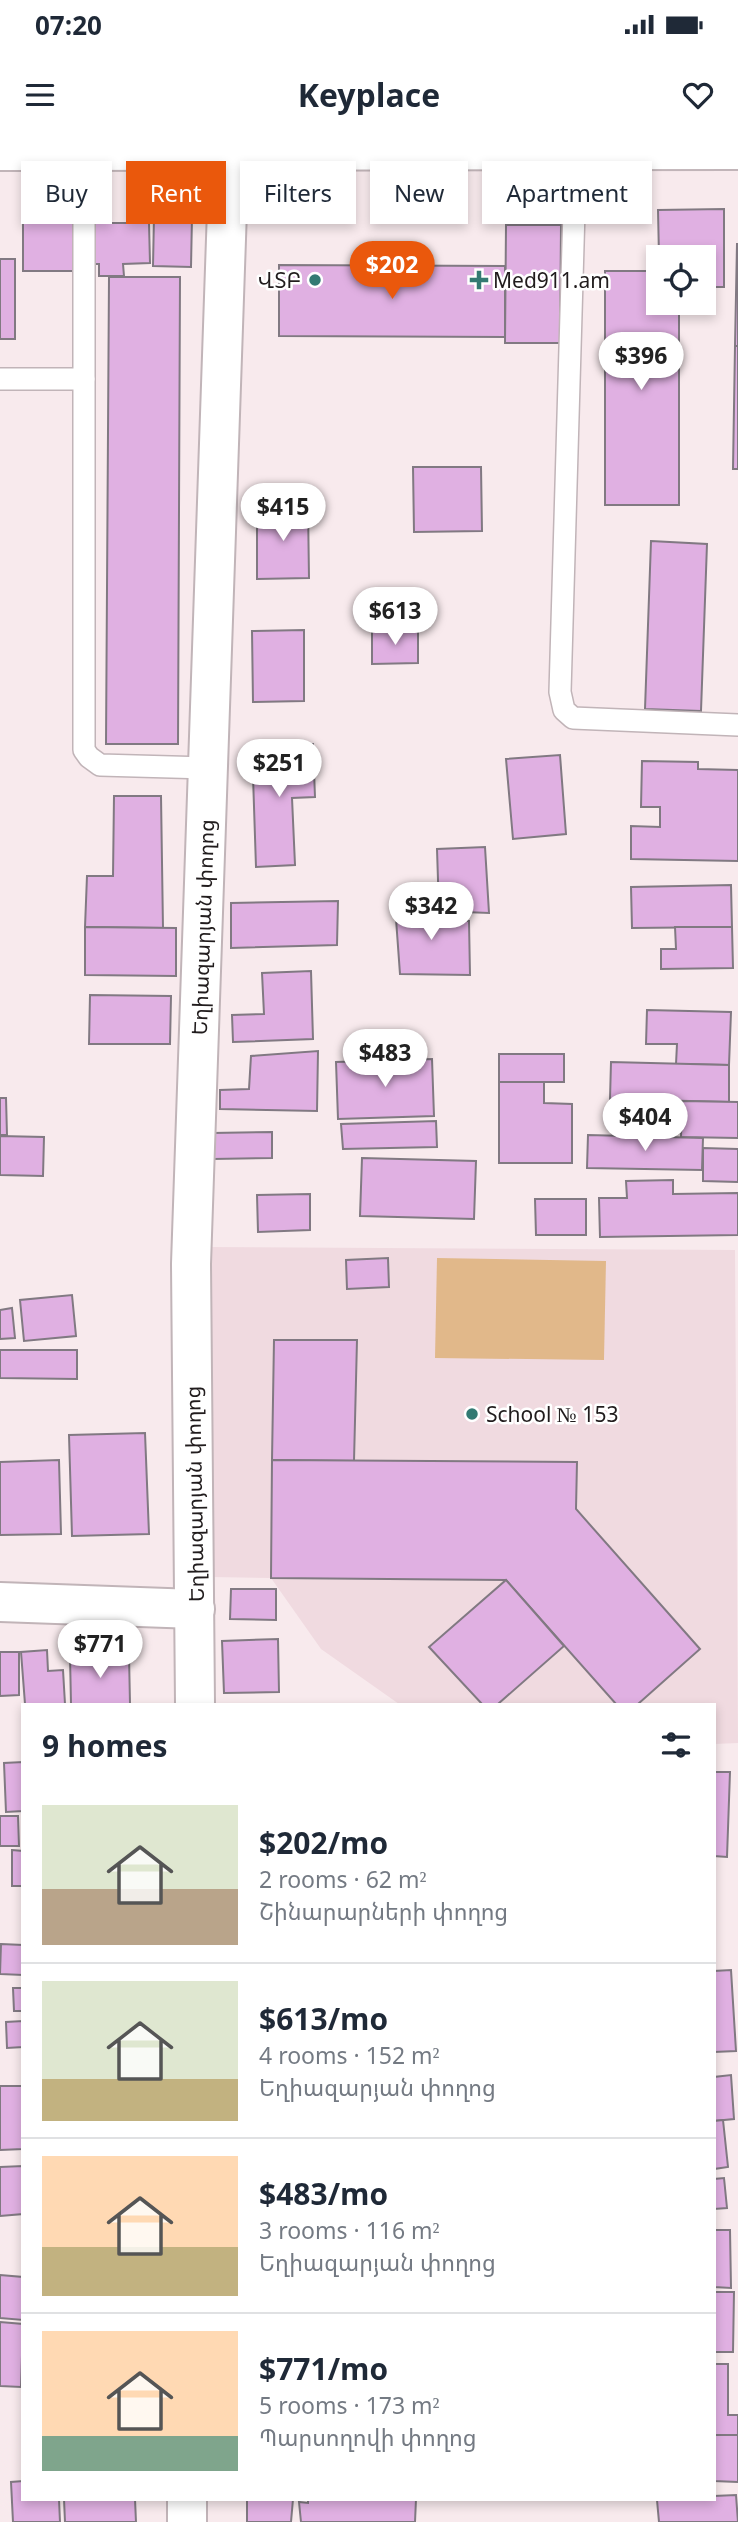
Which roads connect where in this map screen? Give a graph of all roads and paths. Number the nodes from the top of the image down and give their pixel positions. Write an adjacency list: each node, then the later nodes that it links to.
1 (84, 145): 3 (street); 5 (street); 7 (lane)
2 (576, 145): 3 (street); 4 (street); 8 (lane)
3 (244, 147): 9 (street, Եղիազարյան փողոց)
4 (738, 150)
5 (0, 151)
6 (0, 379): 7 (lane)
7 (84, 379): 9 (lane)
8 (738, 725)
9 (207, 768): 11 (street, Եղիազարյան փողոց)
10 (0, 1602): 11 (street)
11 (195, 1609): 12 (street, Եղիազարյան փողոց)
12 (195, 1703)
13 (187, 2501): 14 (street)
14 (187, 2522)

